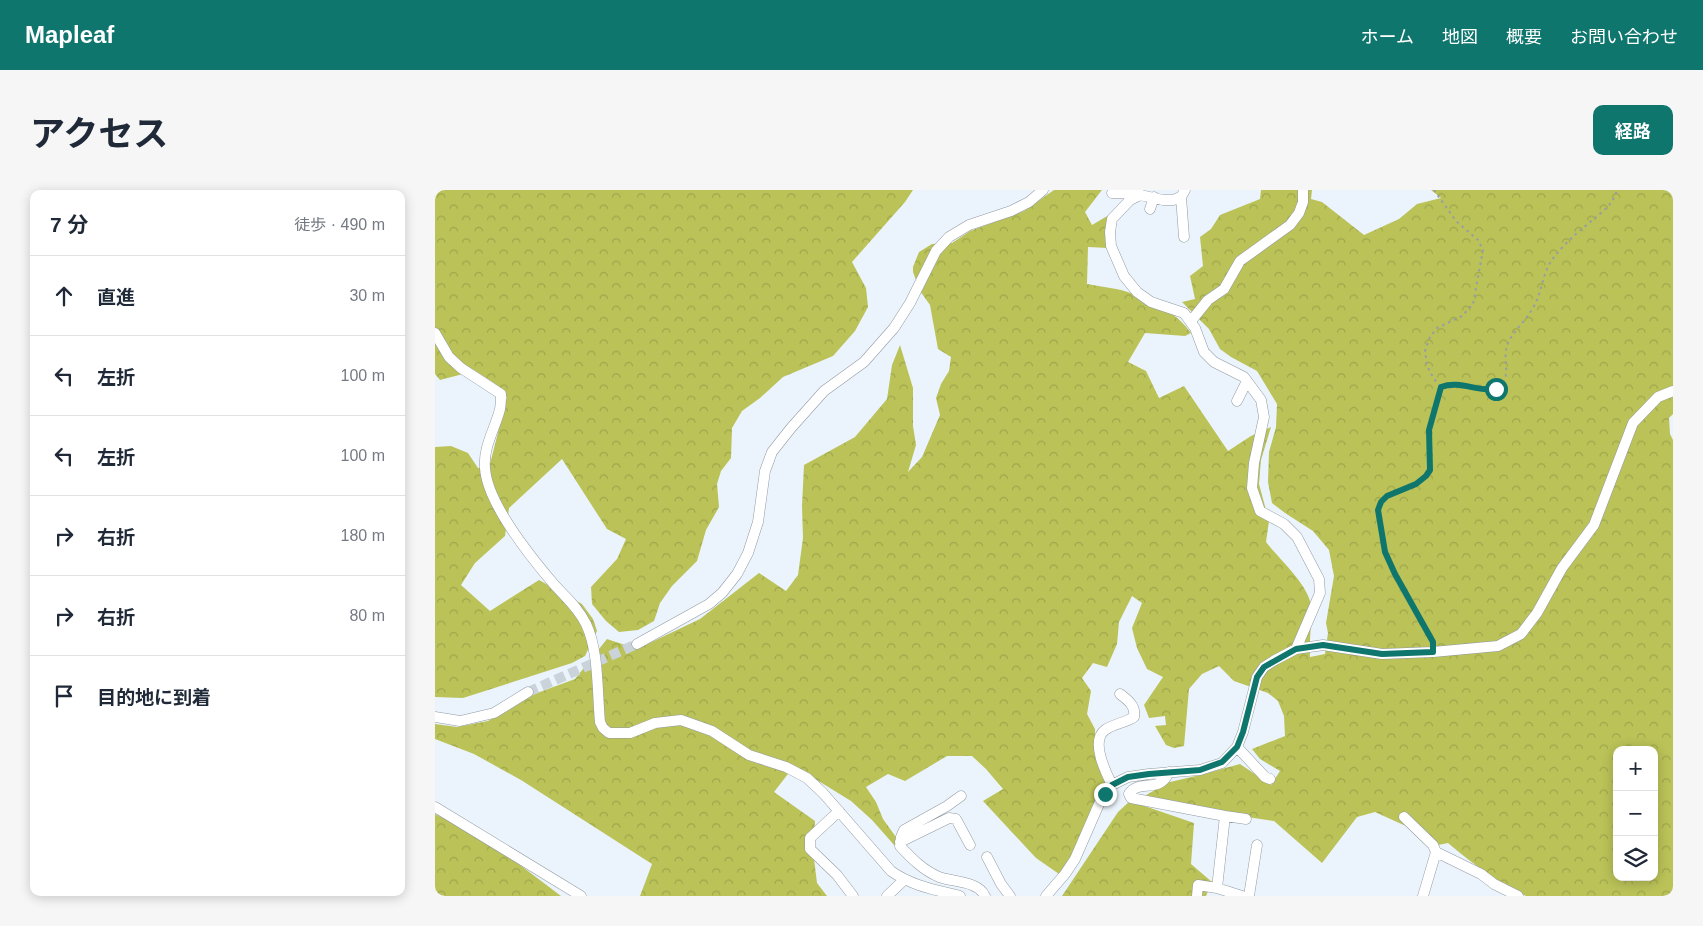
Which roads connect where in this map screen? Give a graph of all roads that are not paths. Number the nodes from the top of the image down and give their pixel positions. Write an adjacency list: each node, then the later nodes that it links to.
1 (1043, 190): 14 (street)
2 (1303, 190): 9 (street)
3 (1141, 192): 4 (street); 6 (street); 9 (street)
4 (1112, 193)
5 (1183, 194): 6 (street); 8 (street)
6 (1154, 196): 7 (street)
7 (1150, 208)
8 (1184, 237)
9 (1191, 321): 11 (street)
10 (435, 333): 25 (street)
11 (1247, 381): 13 (street); 15 (street)
12 (1673, 391): 15 (street)
13 (1237, 401)
14 (637, 644)
15 (1296, 649): 19 (street)
16 (529, 692): 18 (street)
17 (1120, 694): 22 (street)
18 (435, 717)
19 (1237, 747): 20 (street); 21 (street)
20 (1169, 772): 22 (street); 26 (street)
21 (1270, 779)
22 (1112, 785): 42 (street)
23 (961, 796): 29 (street)
24 (435, 807): 36 (street)
25 (839, 811): 34 (street); 37 (street)
26 (1225, 816): 28 (street); 35 (street)
27 (1404, 817): 32 (street)
28 (1246, 819)
29 (900, 842): 31 (street); 40 (street)
30 (1257, 845): 45 (street)
31 (970, 846)
32 (1436, 852): 46 (street); 47 (street)
33 (987, 857): 41 (street)
34 (904, 880): 38 (street); 39 (street)
35 (1217, 888): 43 (street); 44 (street)
36 (581, 896)
37 (853, 896)
38 (887, 896)
39 (960, 896)
40 (985, 896)
41 (1010, 896)
42 (1046, 896)
43 (1197, 896)
44 (1242, 896)
45 (1249, 896)
46 (1423, 896)
47 (1518, 896)

